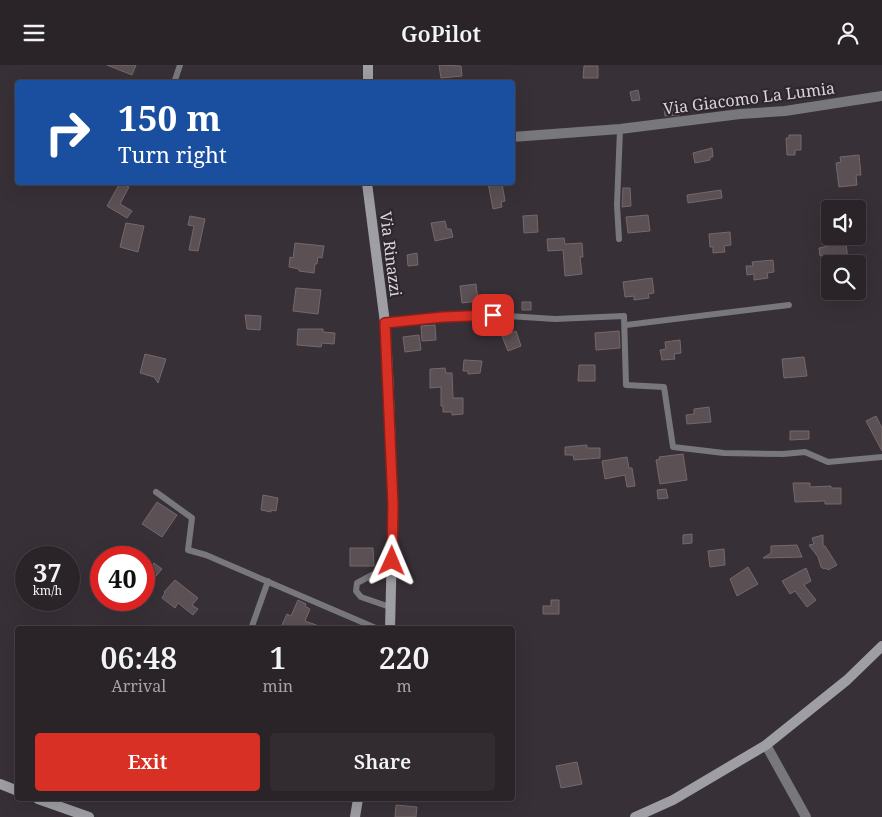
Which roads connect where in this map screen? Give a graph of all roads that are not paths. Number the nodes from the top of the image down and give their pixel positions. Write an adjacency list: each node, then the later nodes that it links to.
1 (180, 65): 3 (lane)
2 (368, 65): 4 (street)
3 (175, 80)
4 (368, 80)
5 (882, 96): 6 (street, Via Giacomo La Lumia)
6 (620, 129): 7 (street, Via Giacomo La Lumia); 9 (lane)
7 (515, 137)
8 (368, 185): 11 (street, Via Rinazzi)
9 (620, 239)
10 (789, 305): 12 (lane)
11 (385, 323): 12 (lane); 17 (street, Via Rinazzi)
12 (626, 325): 13 (lane)
13 (882, 457)
14 (156, 492): 16 (lane)
15 (372, 575): 17 (lane)
16 (268, 581): 18 (lane); 19 (lane)
17 (390, 607): 20 (street, Via Rinazzi)
18 (252, 626)
19 (371, 626)
20 (390, 626)
21 (882, 646): 22 (street)
22 (766, 745): 29 (street); 30 (street)
23 (0, 784): 24 (street)
24 (15, 790)
25 (44, 801): 27 (street)
26 (358, 801): 28 (street)
27 (89, 817)
28 (355, 817)
29 (636, 817)
30 (806, 817)

